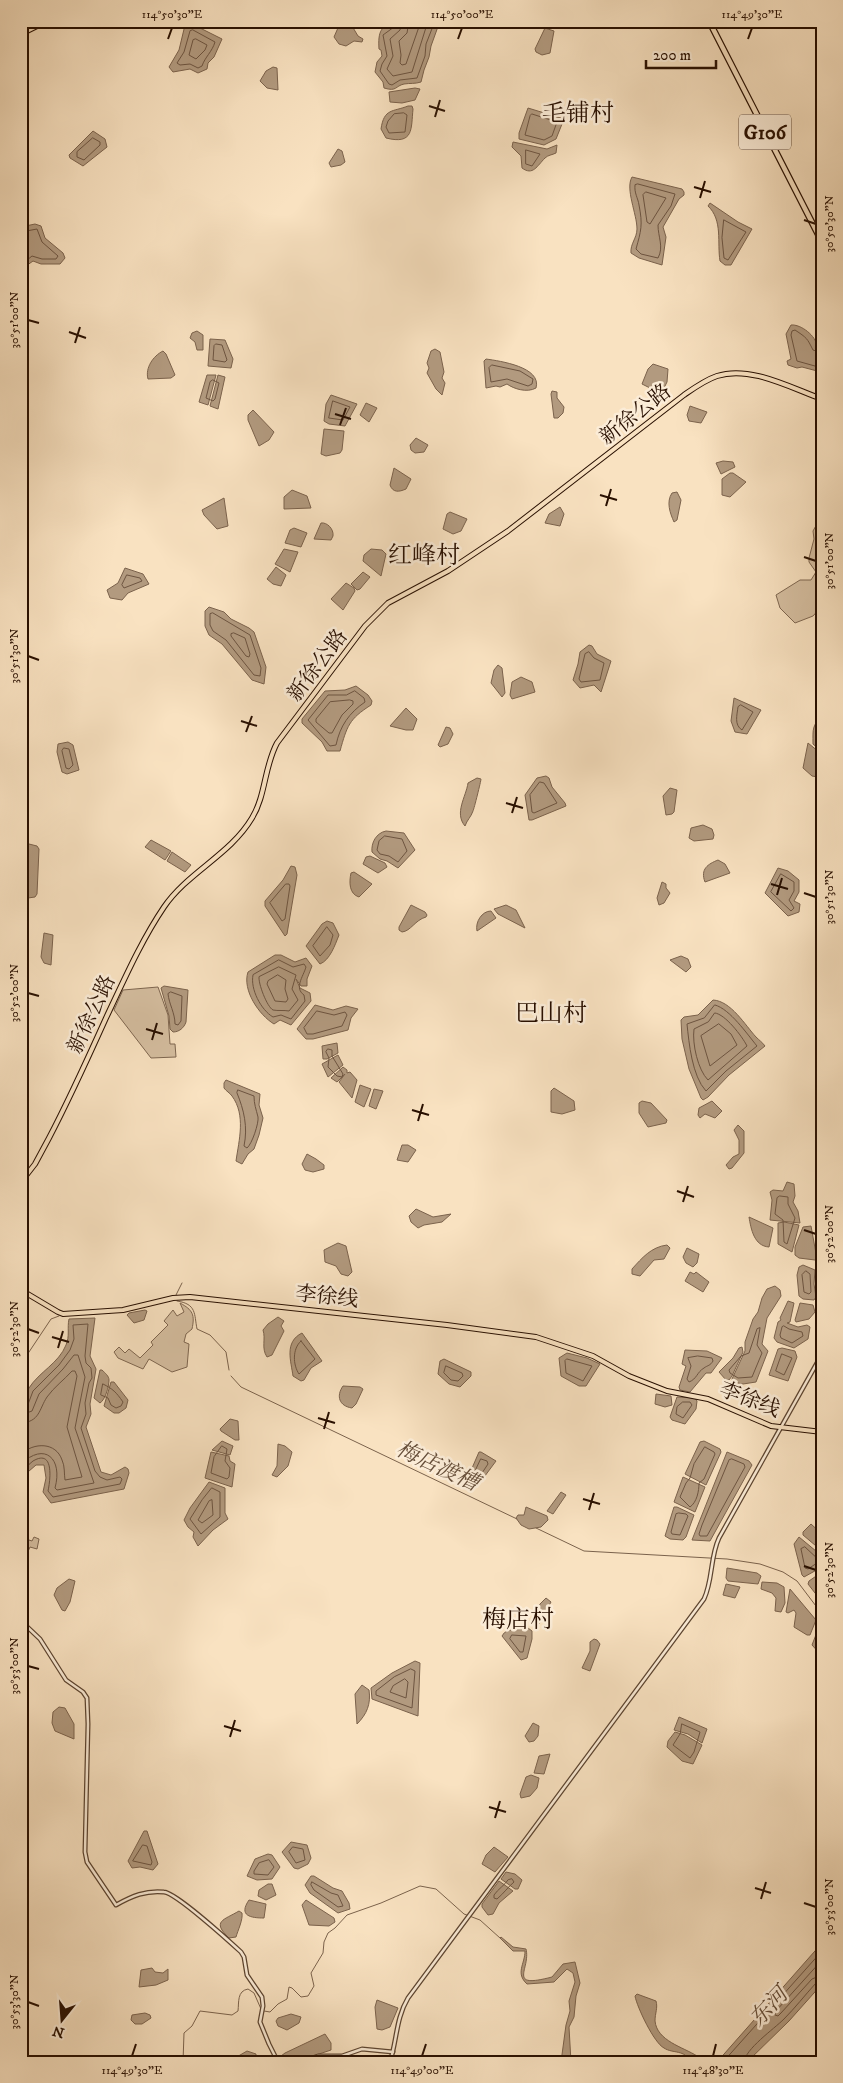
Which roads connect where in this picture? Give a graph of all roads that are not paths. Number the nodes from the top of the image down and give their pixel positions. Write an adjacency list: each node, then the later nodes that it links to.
1 (47, 21): 3 (main road)
2 (708, 21): 4 (highway, G106)
3 (21, 34)
4 (822, 242)
5 (822, 399): 6 (main road, 新徐公路)
6 (21, 1182)
7 (21, 1290): 9 (main road, 李徐线)
8 (822, 1354): 9 (street)
9 (780, 1427): 10 (main road, 李徐线); 12 (street)
10 (822, 1432)
11 (21, 1621): 13 (street)
12 (393, 2052): 14 (street); 15 (street)
13 (278, 2062)
14 (300, 2062)
15 (390, 2062)

